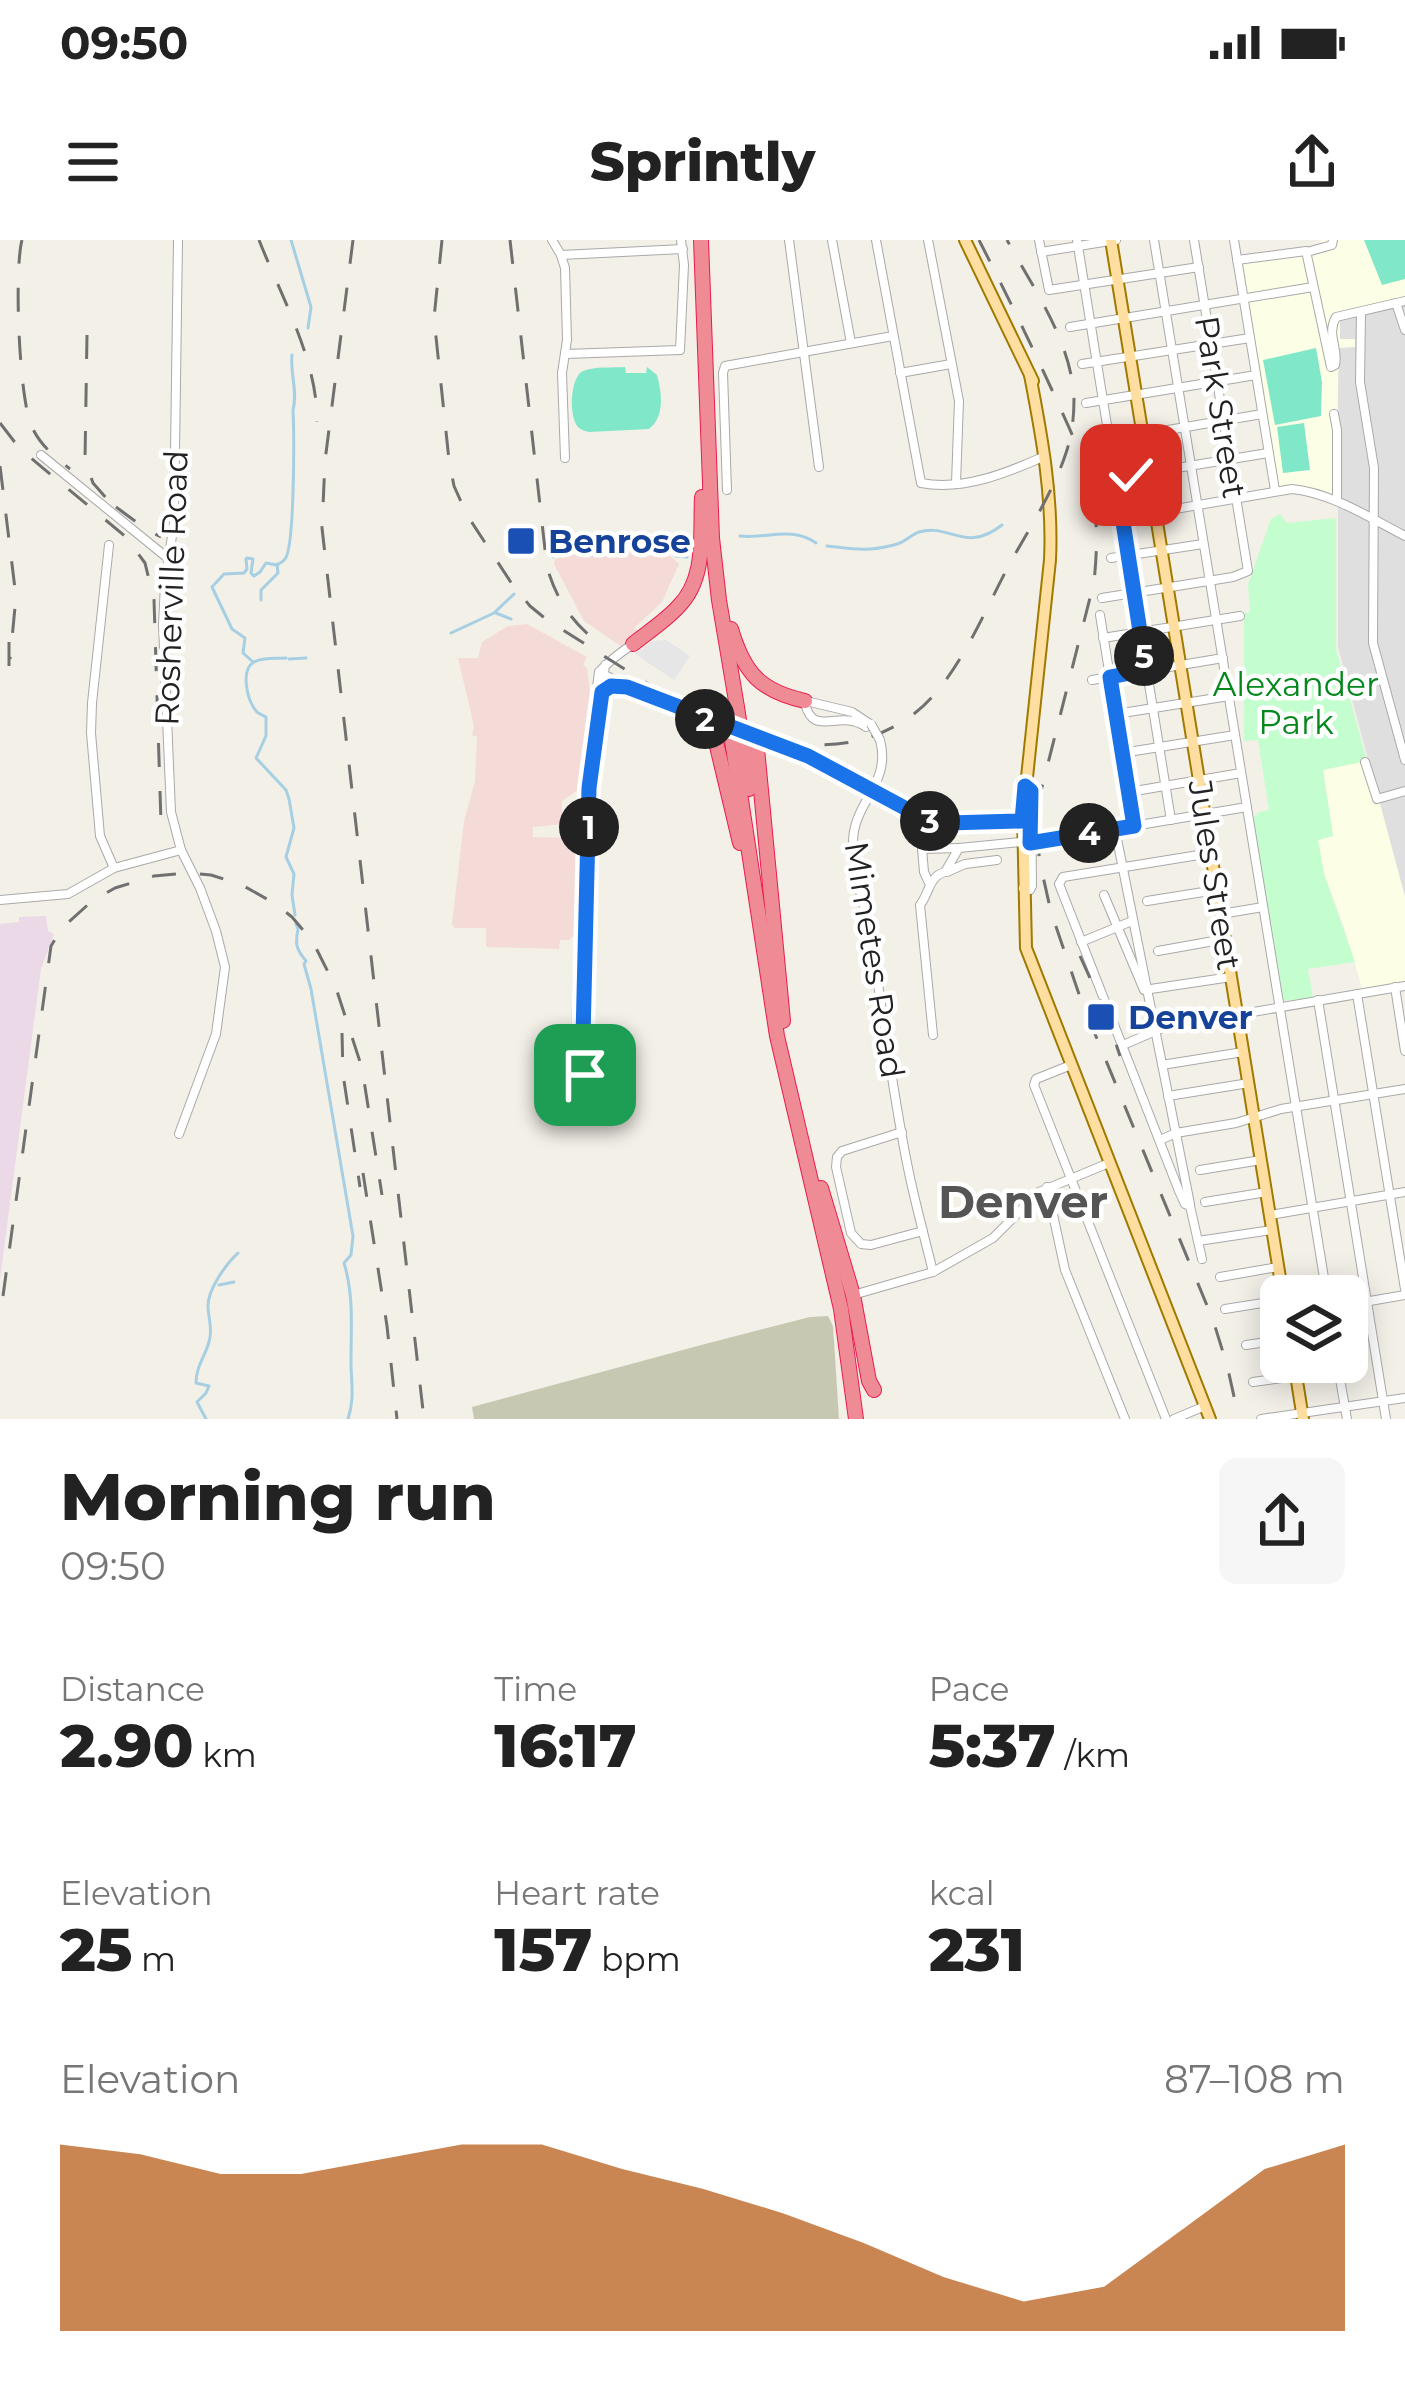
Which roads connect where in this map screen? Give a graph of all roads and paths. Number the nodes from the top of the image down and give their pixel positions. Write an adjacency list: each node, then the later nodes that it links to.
1 (178, 240): 88 (street, Rosherville Road)
2 (552, 240): 20 (street)
3 (789, 240): 41 (street)
4 (832, 240): 38 (street)
5 (876, 240): 36 (street)
6 (928, 240): 45 (street)
7 (965, 240): 64 (main road)
8 (1039, 240): 17 (street)
9 (1113, 240): 16 (street); 24 (main road, Jules Street)
10 (1154, 240): 23 (street)
11 (1194, 240): 22 (street, Park Street)
12 (1234, 240): 21 (street)
13 (1273, 240): 19 (street)
14 (1333, 240): 18 (street)
15 (694, 242): 20 (street); 42 (street); 72 (highway); 72 (highway)
16 (1077, 243): 17 (street); 25 (street)
17 (1041, 252): 25 (street)
18 (1306, 252): 19 (street); 26 (street)
19 (1275, 254): 21 (street)
20 (561, 255): 42 (street)
21 (1238, 260): 27 (street)
22 (1198, 266): 23 (street); 29 (street, Park Street)
23 (1160, 273): 24 (street); 30 (street)
24 (1118, 281): 25 (street); 32 (main road, Jules Street)
25 (1084, 285): 33 (street)
26 (1313, 287): 27 (street); 31 (street)
27 (1243, 299): 29 (street); 37 (street)
28 (1400, 303): 31 (street); 35 (street)
29 (1205, 305): 30 (street); 39 (street, Park Street)
30 (1166, 312): 32 (street); 40 (street)
31 (1359, 312): 50 (street); 81 (street)
32 (1124, 319): 33 (street); 43 (main road, Jules Street)
33 (1091, 323): 34 (street); 44 (street)
34 (1070, 327)
35 (1405, 330)
36 (893, 336): 38 (street); 47 (street)
37 (1250, 338): 39 (street); 48 (street)
38 (851, 343): 41 (street)
39 (1211, 344): 40 (street); 49 (street, Park Street)
40 (1172, 350): 43 (street); 51 (street)
41 (804, 352): 68 (street); 74 (street)
42 (565, 354): 65 (street)
43 (1131, 357): 44 (street); 52 (main road, Jules Street)
44 (1097, 362): 46 (street); 53 (street)
45 (951, 364): 47 (street); 73 (street)
46 (1082, 364)
47 (900, 374): 73 (street)
48 (1256, 375): 49 (street); 55 (street)
49 (1217, 382): 51 (street); 57 (street, Park Street)
50 (1355, 386)
51 (1179, 388): 52 (street); 58 (street)
52 (1137, 395): 53 (street); 59 (main road, Jules Street)
53 (1103, 400): 54 (street); 60 (street)
54 (1086, 403)
55 (1262, 414): 57 (street); 62 (street)
56 (1334, 414): 77 (street)
57 (1223, 420): 58 (street); 66 (street, Park Street)
58 (1185, 427): 59 (street); 67 (street)
59 (1143, 435): 60 (street); 69 (main road, Jules Street)
60 (1110, 440): 61 (street); 70 (street)
61 (1092, 443)
62 (1268, 453): 66 (street); 75 (street)
63 (41, 455): 88 (street)
64 (1046, 456): 73 (street); 125 (main road)
65 (565, 458)
66 (1229, 460): 67 (street); 76 (street, Park Street)
67 (1192, 465): 69 (street); 78 (street)
68 (819, 467)
69 (1149, 472): 70 (street); 79 (main road, Jules Street)
70 (1116, 477): 71 (street); 80 (street)
71 (1098, 481)
72 (705, 484): 99 (highway); 109 (highway); 117 (highway, bridge)
73 (956, 484)
74 (728, 490)
75 (1275, 490): 76 (street); 77 (street)
76 (1237, 498): 78 (street); 89 (street, Park Street)
77 (1336, 502): 81 (street)
78 (1197, 505): 79 (street); 83 (street)
79 (1155, 512): 80 (street); 85 (main road, Jules Street)
80 (1117, 519): 86 (street)
81 (1373, 520): 82 (street); 120 (street)
82 (1405, 536)
83 (1203, 544): 85 (street); 89 (street)
84 (109, 545): 141 (street)
85 (1162, 550): 86 (street); 90 (main road, Jules Street)
86 (1129, 555): 87 (street); 91 (street)
87 (1111, 558)
88 (170, 560): 137 (street, Rosherville Road)
89 (1210, 581): 90 (street); 95 (street)
90 (1168, 588): 91 (street); 96 (main road, Jules Street)
91 (1134, 593): 92 (street); 97 (street)
92 (1102, 598)
93 (1100, 615): 98 (street)
94 (1240, 616): 95 (street)
95 (1216, 620): 96 (street); 100 (street)
96 (1174, 626): 97 (street); 101 (main road, Jules Street)
97 (1140, 632): 98 (street); 103 (street)
98 (1103, 638): 104 (street)
99 (633, 644): 102 (street)
100 (1223, 658): 101 (street); 107 (street)
101 (1181, 665): 103 (street); 110 (main road, Jules Street)
102 (602, 670): 106 (street); 108 (street); 108 (street)
103 (1146, 670): 104 (street); 111 (street)
104 (1110, 677): 105 (street); 112 (street)
105 (1092, 680)
106 (627, 687): 108 (street); 113 (street)
107 (1229, 696): 110 (street); 115 (street)
108 (600, 697)
109 (805, 701): 114 (street); 114 (street)
110 (1187, 703): 111 (street); 116 (main road, Jules Street)
111 (1152, 709): 112 (street); 118 (street)
112 (1116, 714): 119 (street)
113 (711, 721): 117 (street); 152 (highway)
114 (868, 725): 128 (street, Mimetes Road, bridge)
115 (1235, 735): 116 (street); 122 (street)
116 (1193, 742): 118 (street); 123 (main road, Jules Street)
117 (756, 745): 128 (street); 152 (highway); 186 (highway)
118 (1159, 747): 119 (street); 124 (street)
119 (1122, 754): 127 (street)
120 (1405, 760)
121 (1365, 762): 126 (street)
122 (1241, 773): 123 (street); 129 (street)
123 (1200, 780): 124 (street); 130 (main road, Jules Street)
124 (1165, 786): 127 (street); 131 (street)
125 (1028, 788): 132 (main road); 135 (street)
126 (1405, 791)
127 (1129, 792): 133 (street)
128 (868, 795): 132 (street); 178 (street, Mimetes Road)
129 (1247, 807): 130 (street); 148 (street)
130 (1205, 814): 131 (street); 138 (main road, Jules Street)
131 (1171, 820): 133 (street)
132 (1022, 821): 135 (main road)
133 (1134, 826): 134 (street)
134 (1115, 829): 135 (street, bridge); 140 (street)
135 (1026, 842): 136 (street); 169 (main road)
136 (959, 848): 142 (street); 143 (street)
137 (181, 850): 141 (street); 180 (street, Rosherville Road)
138 (1211, 853): 140 (street); 144 (main road, Jules Street)
139 (998, 860): 142 (street)
140 (1122, 867): 150 (street); 154 (street)
141 (114, 868): 146 (street)
142 (945, 872): 143 (street)
143 (930, 885): 165 (street)
144 (1217, 890): 147 (street); 149 (main road, Jules Street)
145 (1104, 895): 151 (street)
146 (0, 900)
147 (1147, 902)
148 (1264, 907): 149 (street); 162 (street)
149 (1221, 914): 153 (main road, Jules Street)
150 (1132, 921): 151 (street); 156 (street)
151 (1117, 927): 154 (street); 156 (street)
152 (761, 930): 223 (highway)
153 (1226, 939): 155 (street); 157 (main road, Jules Street)
154 (1081, 942): 166 (street)
155 (1158, 950)
156 (1140, 975): 159 (street)
157 (1232, 976): 159 (street); 163 (main road, Jules Street)
158 (1400, 987): 160 (street); 167 (street)
159 (1147, 991): 164 (street)
160 (1357, 994): 161 (street); 173 (street)
161 (1318, 1000): 162 (street); 175 (street)
162 (1280, 1006): 163 (street); 176 (street)
163 (1238, 1013): 164 (street); 168 (main road, Jules Street)
164 (1155, 1030): 166 (street); 170 (street)
165 (933, 1035)
166 (1123, 1045): 181 (street)
167 (1405, 1051)
168 (1244, 1052): 170 (street); 171 (main road, Jules Street)
169 (1071, 1065): 183 (main road); 185 (street)
170 (1162, 1065): 174 (street)
171 (1249, 1083): 174 (street); 177 (main road, Jules Street)
172 (1405, 1089): 173 (street)
173 (1373, 1094): 175 (street); 190 (street)
174 (1168, 1096): 179 (street)
175 (1334, 1100): 176 (street); 192 (street)
176 (1296, 1106): 177 (street); 194 (street)
177 (1254, 1117): 179 (street); 182 (main road, Jules Street)
178 (902, 1132): 197 (street, Mimetes Road); 197 (street)
179 (1176, 1133): 181 (street); 193 (street)
180 (179, 1134)
181 (1160, 1140): 193 (street)
182 (1262, 1160): 184 (street); 188 (main road, Jules Street)
183 (1109, 1163): 185 (street); 221 (main road)
184 (1200, 1170)
185 (1071, 1177): 187 (street); 225 (street)
186 (820, 1187): 217 (highway); 223 (highway)
187 (1048, 1187): 201 (street); 224 (street)
188 (1267, 1192): 191 (street); 195 (main road, Jules Street)
189 (1405, 1192): 190 (street)
190 (1390, 1195): 192 (street); 206 (street)
191 (1205, 1202)
192 (1351, 1202): 194 (street); 204 (street)
193 (1190, 1206): 198 (street)
194 (1313, 1207): 195 (street); 203 (street)
195 (1270, 1215): 196 (main road, Jules Street)
196 (1272, 1229): 198 (street); 200 (main road, Jules Street)
197 (923, 1231): 201 (street, Mimetes Road)
198 (1198, 1241): 199 (street)
199 (1202, 1259)
200 (1278, 1267): 202 (main road, Jules Street); 205 (street)
201 (933, 1272): 207 (street)
202 (1279, 1275)
203 (1324, 1275)
204 (1363, 1275)
205 (1220, 1277)
206 (1405, 1292): 209 (street)
207 (860, 1293)
208 (1260, 1302): 210 (street)
209 (1368, 1302): 219 (street)
210 (1225, 1309)
211 (1260, 1343): 212 (street)
212 (1246, 1345)
213 (1260, 1381): 214 (street)
214 (1253, 1382)
215 (1298, 1383): 222 (main road)
216 (1341, 1383): 220 (street)
217 (874, 1390)
218 (1405, 1398): 219 (street)
219 (1383, 1401): 220 (street); 228 (street)
220 (1345, 1408): 222 (street); 227 (street)
221 (1208, 1413): 225 (street)
222 (1303, 1416): 226 (street)
223 (860, 1419)
224 (1125, 1419)
225 (1170, 1419)
226 (1261, 1419)
227 (1347, 1419)
228 (1386, 1419)

